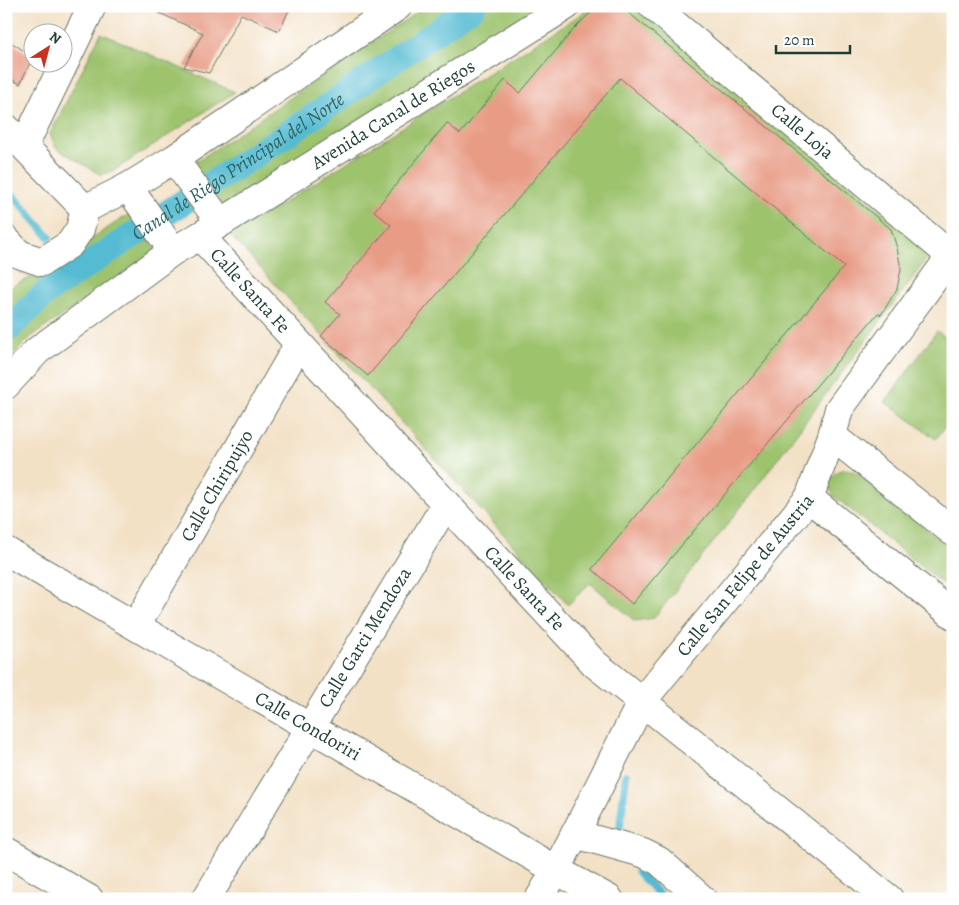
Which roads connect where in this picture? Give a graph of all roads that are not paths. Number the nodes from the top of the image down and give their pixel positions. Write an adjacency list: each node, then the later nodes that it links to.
1 (92, 6): 5 (street)
2 (398, 6): 6 (street)
3 (566, 6): 9 (street, Avenida Canal de Riegos)
4 (653, 6): 12 (street, Calle Loja)
5 (15, 137): 8 (street)
6 (174, 159): 7 (street); 9 (street)
7 (128, 187): 8 (street); 10 (street)
8 (85, 209): 11 (street)
9 (204, 210): 10 (street, Avenida Canal de Riegos); 13 (street, Calle Santa Fe)
10 (160, 232): 14 (street, Avenida Canal de Riegos)
11 (11, 254)
12 (952, 254): 15 (street, Calle San Felipe de Austria)
13 (298, 343): 17 (street, Calle Santa Fe); 21 (street, Calle Chiripujyo)
14 (6, 385)
15 (832, 436): 16 (street, Calle San Felipe de Austria); 18 (street)
16 (808, 498): 20 (street); 22 (street, Calle San Felipe de Austria)
17 (446, 504): 22 (street, Calle Santa Fe); 23 (street, Calle Garci Mendoza)
18 (953, 532)
19 (6, 551): 21 (street, Calle Condoriri)
20 (953, 616)
21 (136, 626): 23 (street, Calle Condoriri)
22 (642, 701): 24 (street, Calle San Felipe de Austria); 32 (street, Calle Santa Fe)
23 (310, 727): 26 (street, Calle Condoriri); 28 (street, Calle Garci Mendoza)
24 (575, 834): 26 (street, Calle San Felipe de Austria); 31 (street)
25 (6, 851): 27 (street)
26 (556, 870): 29 (street, Calle San Felipe de Austria); 30 (street, Calle Condoriri)
27 (89, 899)
28 (206, 899)
29 (539, 899)
30 (609, 899)
31 (702, 899)
32 (889, 899)

